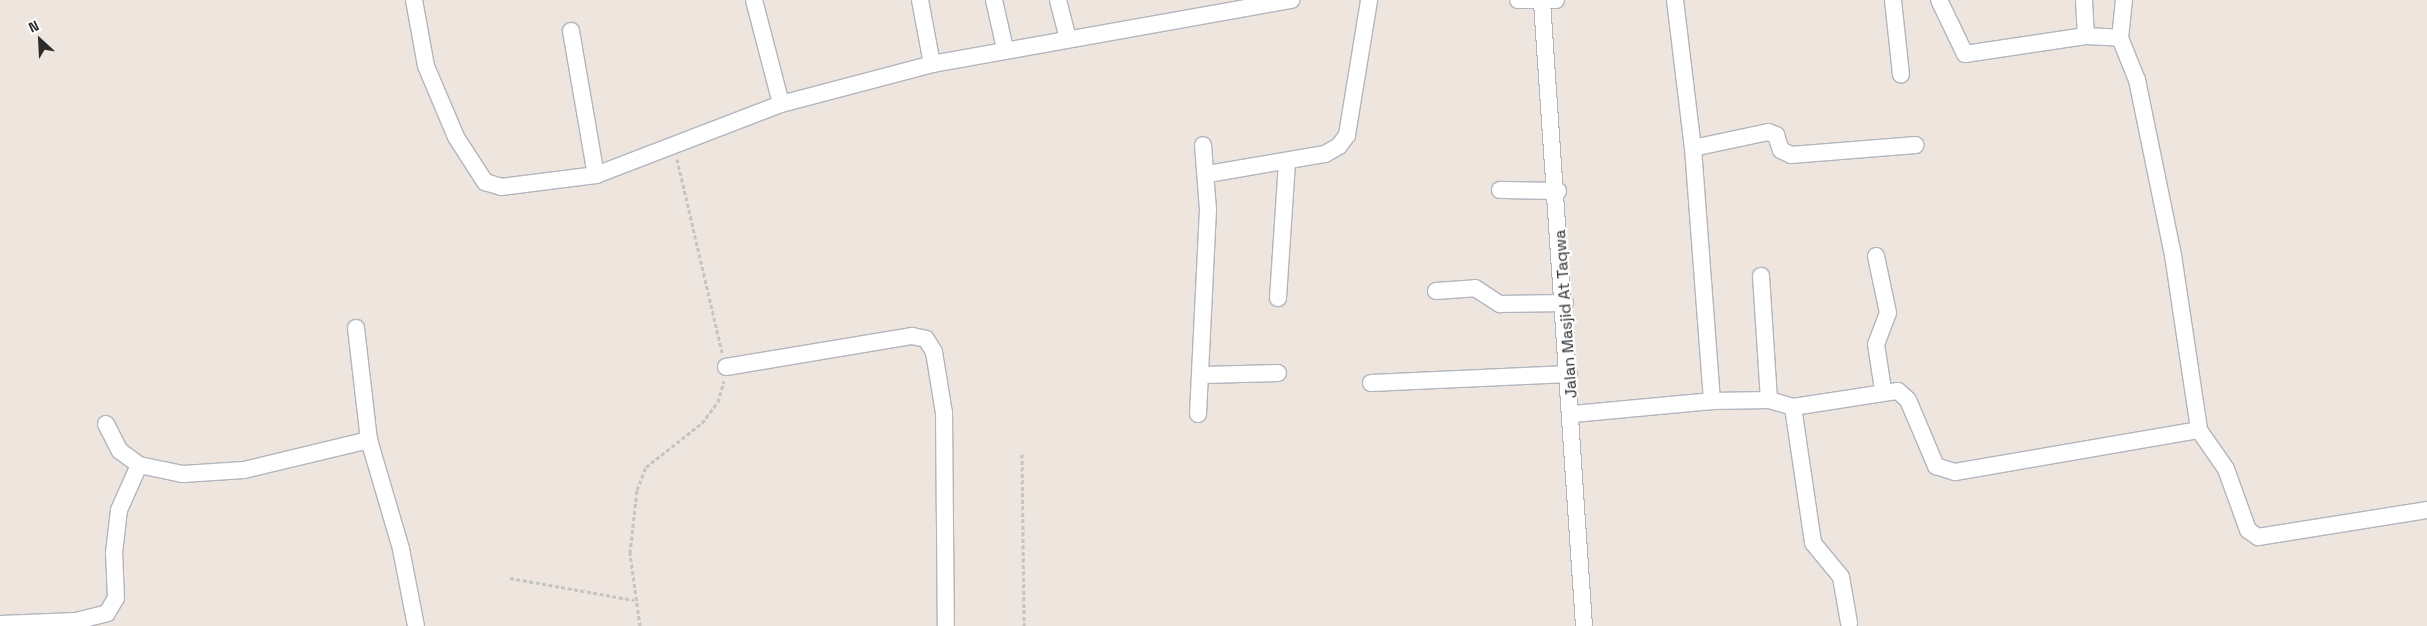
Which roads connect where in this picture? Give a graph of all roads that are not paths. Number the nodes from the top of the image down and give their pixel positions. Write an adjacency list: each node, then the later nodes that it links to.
1 (414, 0): 29 (street)
2 (754, 0): 23 (street)
3 (920, 0): 21 (street)
4 (994, 0): 20 (street)
5 (1058, 0): 19 (street)
6 (1291, 0): 15 (street)
7 (1369, 0): 27 (street)
8 (1518, 0): 14 (street)
9 (1675, 0): 26 (street)
10 (1893, 0): 22 (street)
11 (1939, 0): 17 (street)
12 (2084, 0): 17 (street)
13 (2124, 0): 18 (street)
14 (1549, 1): 31 (street, Jalan Masjid At Taqwa)
15 (1217, 6): 19 (street)
16 (571, 31): 29 (street)
17 (2086, 36): 18 (street)
18 (2120, 38): 50 (street)
19 (1068, 39): 20 (street)
20 (1006, 49): 21 (street)
21 (932, 64): 23 (street)
22 (1901, 75)
23 (781, 104): 29 (street)
24 (1203, 146): 28 (street)
25 (1916, 146): 26 (street)
26 (1692, 148): 45 (street)
27 (1287, 161): 28 (street); 35 (street)
28 (1208, 174): 40 (street)
29 (596, 176)
30 (1500, 190): 31 (street)
31 (1558, 191): 36 (street, Jalan Masjid At Taqwa)
32 (1876, 256): 43 (street)
33 (1761, 276): 44 (street)
34 (1436, 291): 36 (street)
35 (1278, 298)
36 (1565, 303): 41 (street, Jalan Masjid At Taqwa)
37 (356, 328): 51 (street)
38 (726, 367): 57 (street)
39 (1278, 373): 40 (street)
40 (1204, 374): 47 (street)
41 (1569, 374): 42 (street); 48 (street, Jalan Masjid At Taqwa)
42 (1371, 383)
43 (1883, 390): 46 (street); 50 (street)
44 (1769, 400): 45 (street); 46 (street)
45 (1712, 401): 48 (street)
46 (1793, 407): 54 (street)
47 (1198, 414)
48 (1573, 414): 58 (street, Jalan Masjid At Taqwa)
49 (106, 424): 52 (street)
50 (2199, 430): 53 (street)
51 (370, 440): 52 (street); 56 (street)
52 (139, 465): 55 (street)
53 (2427, 510)
54 (1851, 623)
55 (0, 624)
56 (416, 626)
57 (946, 626)
58 (1584, 626)

